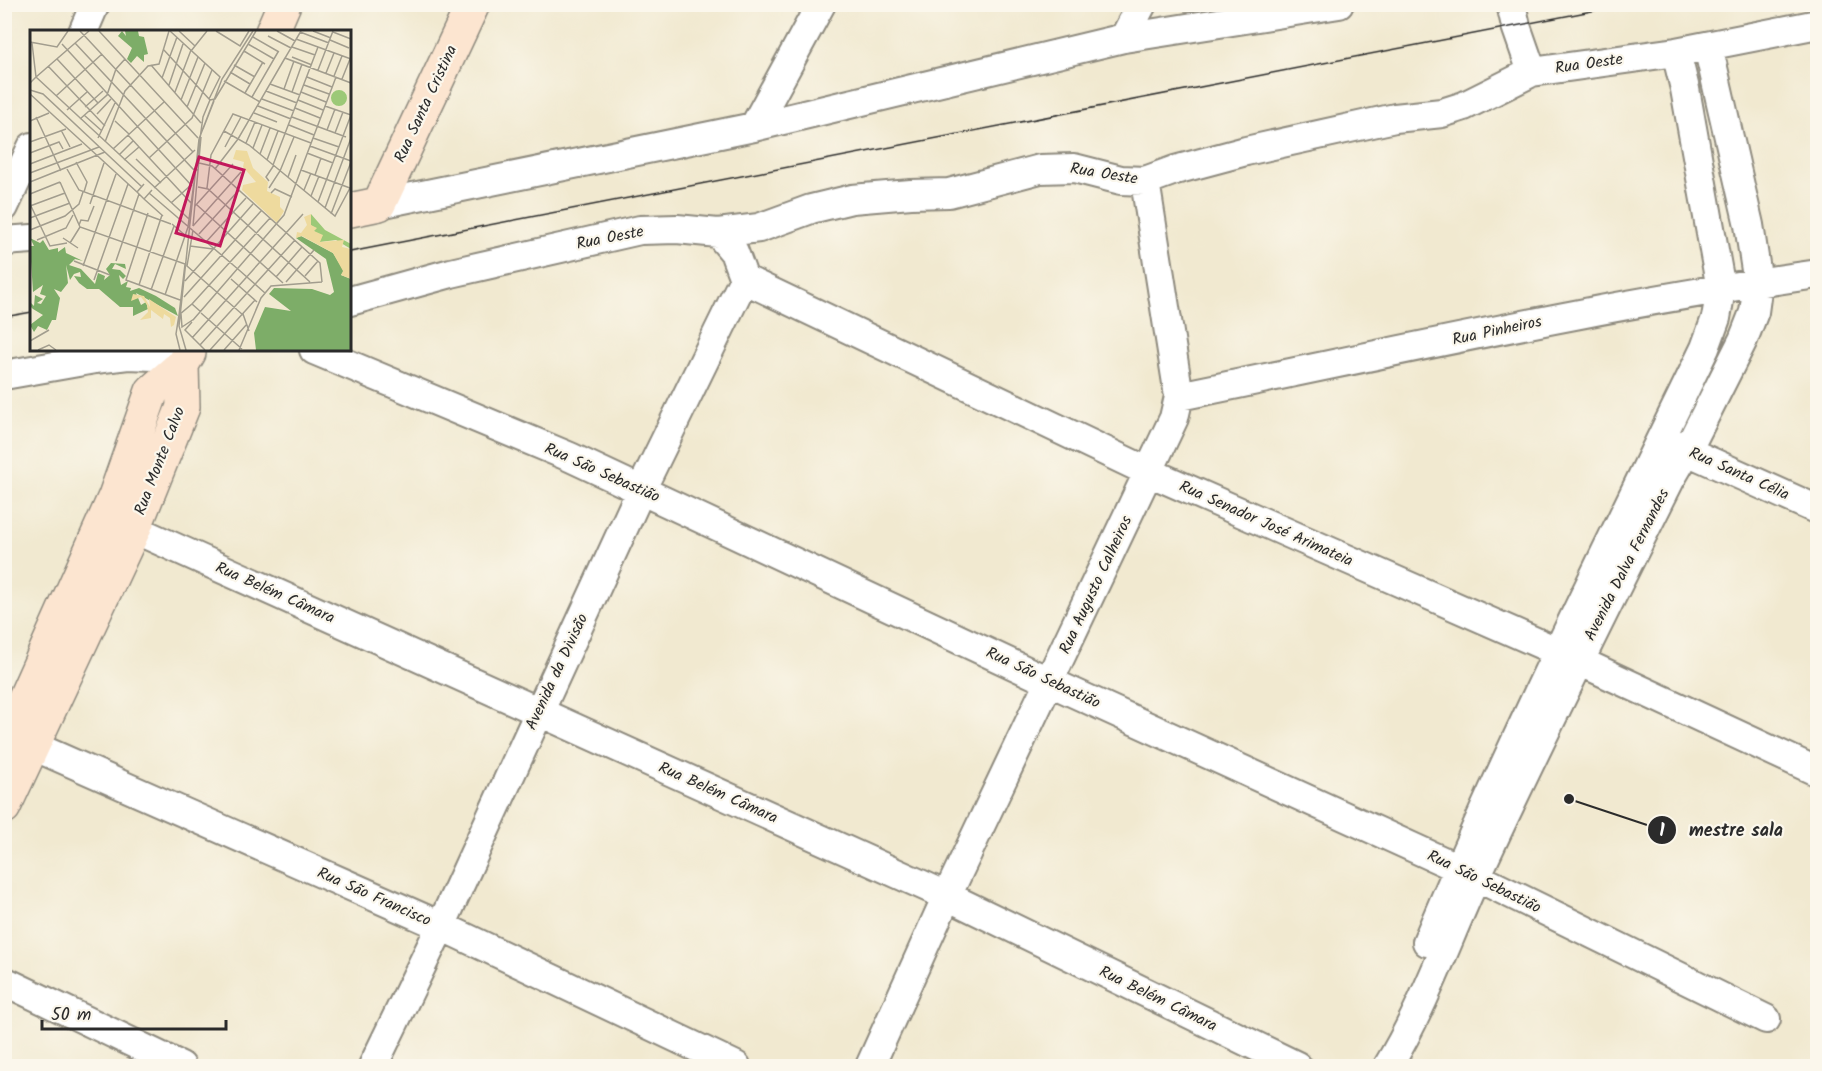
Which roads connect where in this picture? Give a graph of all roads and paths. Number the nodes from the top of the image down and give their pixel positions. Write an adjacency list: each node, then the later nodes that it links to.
1 (95, 4): 9 (street)
2 (284, 4): 10 (main road)
3 (473, 4): 19 (main road, Rua Santa Cristina)
4 (821, 4): 15 (street)
5 (1339, 4): 11 (street)
6 (1511, 4): 14 (street)
7 (1134, 7): 11 (street)
8 (1818, 24): 12 (street, Rua Oeste)
9 (84, 30)
10 (273, 30)
11 (1124, 38): 15 (street)
12 (1708, 46): 13 (street, Rua Oeste); 25 (street, Avenida Dalva Fernandes)
13 (1676, 52): 14 (street, Rua Oeste); 26 (street, Avenida Dalva Fernandes)
14 (1532, 72): 17 (street, Rua Oeste)
15 (754, 127): 19 (street)
16 (30, 151): 18 (street)
17 (1145, 181): 22 (street, Rua Oeste); 31 (street, Rua Augusto Calheiros)
18 (4, 207)
19 (364, 207)
20 (30, 239): 21 (street)
21 (4, 241)
22 (726, 243): 24 (street); 27 (street, Rua Oeste)
23 (1818, 274): 25 (street, Rua Pinheiros)
24 (744, 279): 34 (street, Rua Senador José Arimateia); 35 (street, Avenida da Divisão)
25 (1758, 283): 26 (street, Rua Pinheiros); 33 (street, Avenida Dalva Fernandes)
26 (1721, 289): 31 (street, Rua Pinheiros); 32 (street, Avenida Dalva Fernandes)
27 (351, 301)
28 (316, 351): 35 (street, Rua São Sebastião)
29 (186, 357): 30 (street); 37 (main road, Rua Monte Calvo); 41 (main road, Rua Monte Calvo)
30 (4, 375)
31 (1179, 396): 34 (street, Rua Augusto Calheiros)
32 (1661, 436): 33 (street, Rua Santa Célia); 38 (street, Avenida Dalva Fernandes)
33 (1687, 451): 36 (street, Rua Santa Célia); 38 (street, Avenida Dalva Fernandes)
34 (1149, 472): 38 (street, Rua Senador José Arimateia); 39 (street, Rua Augusto Calheiros)
35 (641, 490): 39 (street, Rua São Sebastião); 40 (street, Avenida da Divisão)
36 (1818, 510)
37 (134, 529): 40 (street, Rua Belém Câmara); 41 (main road, Rua Monte Calvo)
38 (1568, 656): 42 (street, Rua Senador José Arimateia); 44 (street, Avenida Dalva Fernandes)
39 (1050, 682): 44 (street, Rua São Sebastião); 45 (street, Rua Augusto Calheiros)
40 (538, 711): 45 (street, Rua Belém Câmara); 46 (street, Avenida da Divisão)
41 (16, 741): 43 (main road, Rua Monte Calvo); 46 (street, Rua São Francisco)
42 (1818, 772)
43 (4, 807)
44 (1467, 873): 48 (street, Rua São Sebastião); 54 (street, Avenida Dalva Fernandes); 55 (street, Avenida Dalva Fernandes)
45 (947, 896): 52 (street, Rua Augusto Calheiros); 53 (street, Rua Belém Câmara)
46 (441, 926): 50 (street, Avenida da Divisão); 51 (street, Rua São Francisco)
47 (4, 981): 49 (street)
48 (1766, 1019)
49 (181, 1066)
50 (373, 1066)
51 (736, 1066)
52 (870, 1066)
53 (1297, 1066)
54 (1367, 1066)
55 (1388, 1066)

